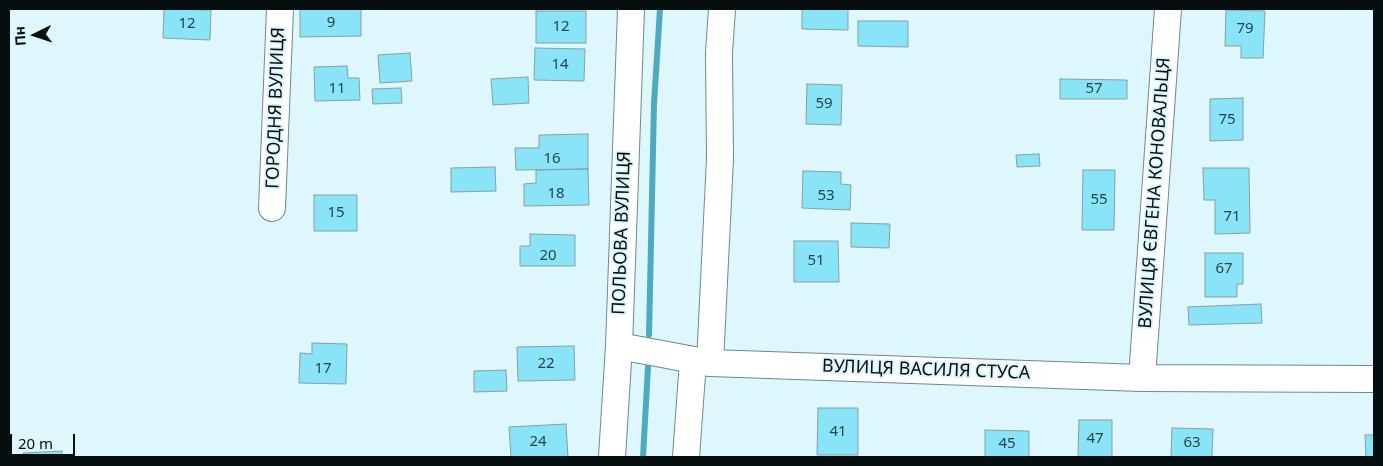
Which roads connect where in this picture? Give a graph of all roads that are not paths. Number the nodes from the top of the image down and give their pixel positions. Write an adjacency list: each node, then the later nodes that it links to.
1 (280, 9): 5 (street, ГОРОДНЯ ВУЛИЦЯ)
2 (631, 9): 6 (street, ПОЛЬОВА ВУЛИЦЯ)
3 (722, 9): 7 (street)
4 (1168, 9): 8 (street, ВУЛИЦЯ ЄВГЕНА КОНОВАЛЬЦЯ)
5 (272, 208)
6 (618, 346): 7 (street, ВУЛИЦЯ ВАСИЛЯ СТУСА); 10 (street, ПОЛЬОВА ВУЛИЦЯ)
7 (701, 362): 8 (street, ВУЛИЦЯ ВАСИЛЯ СТУСА); 11 (street)
8 (1142, 378): 9 (street, ВУЛИЦЯ ВАСИЛЯ СТУСА)
9 (1374, 379)
10 (612, 457)
11 (686, 457)

